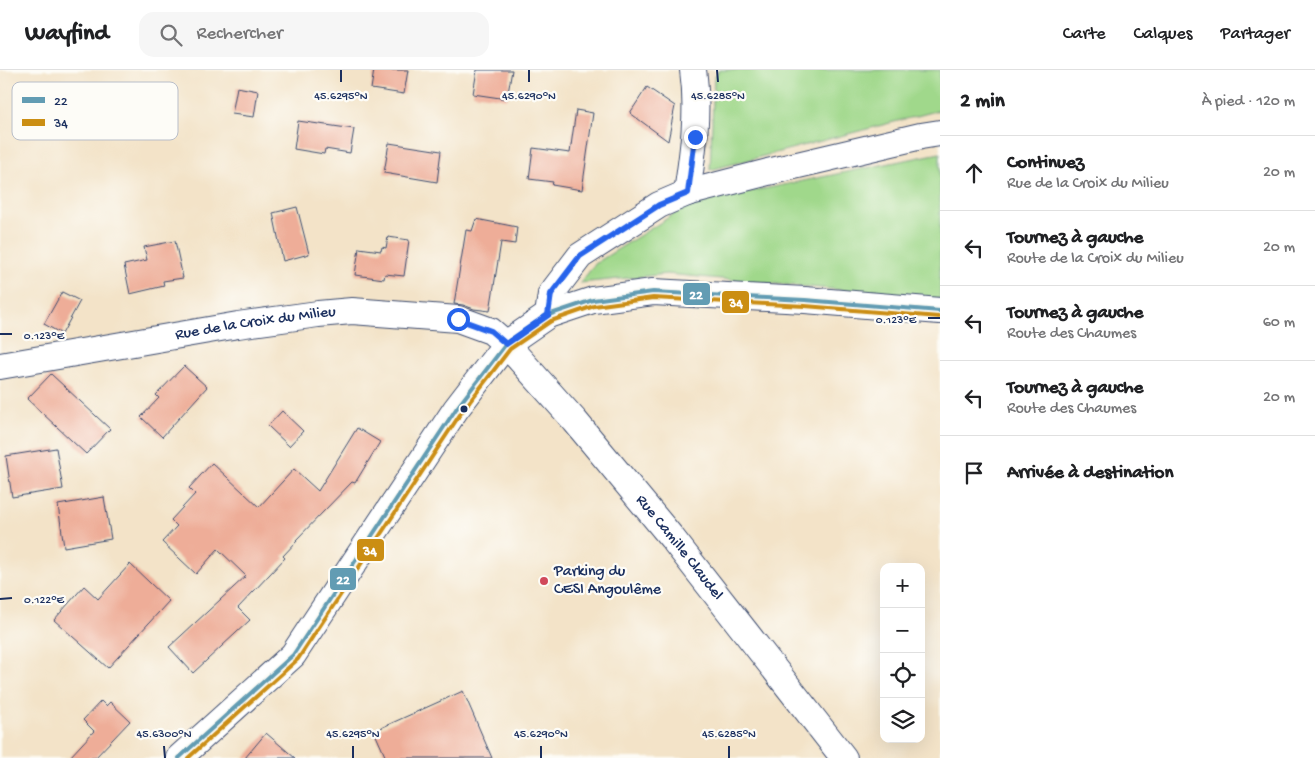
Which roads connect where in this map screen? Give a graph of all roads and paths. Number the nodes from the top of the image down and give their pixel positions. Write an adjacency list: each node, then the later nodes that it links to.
1 (693, 70): 3 (street)
2 (940, 133): 3 (street)
3 (688, 193): 5 (street)
4 (940, 311): 5 (street)
5 (548, 315): 6 (street)
6 (506, 344): 7 (street, Rue de la Croix du Milieu); 8 (street); 9 (street, Rue Camille Claudel)
7 (0, 366)
8 (179, 758)
9 (844, 758)

